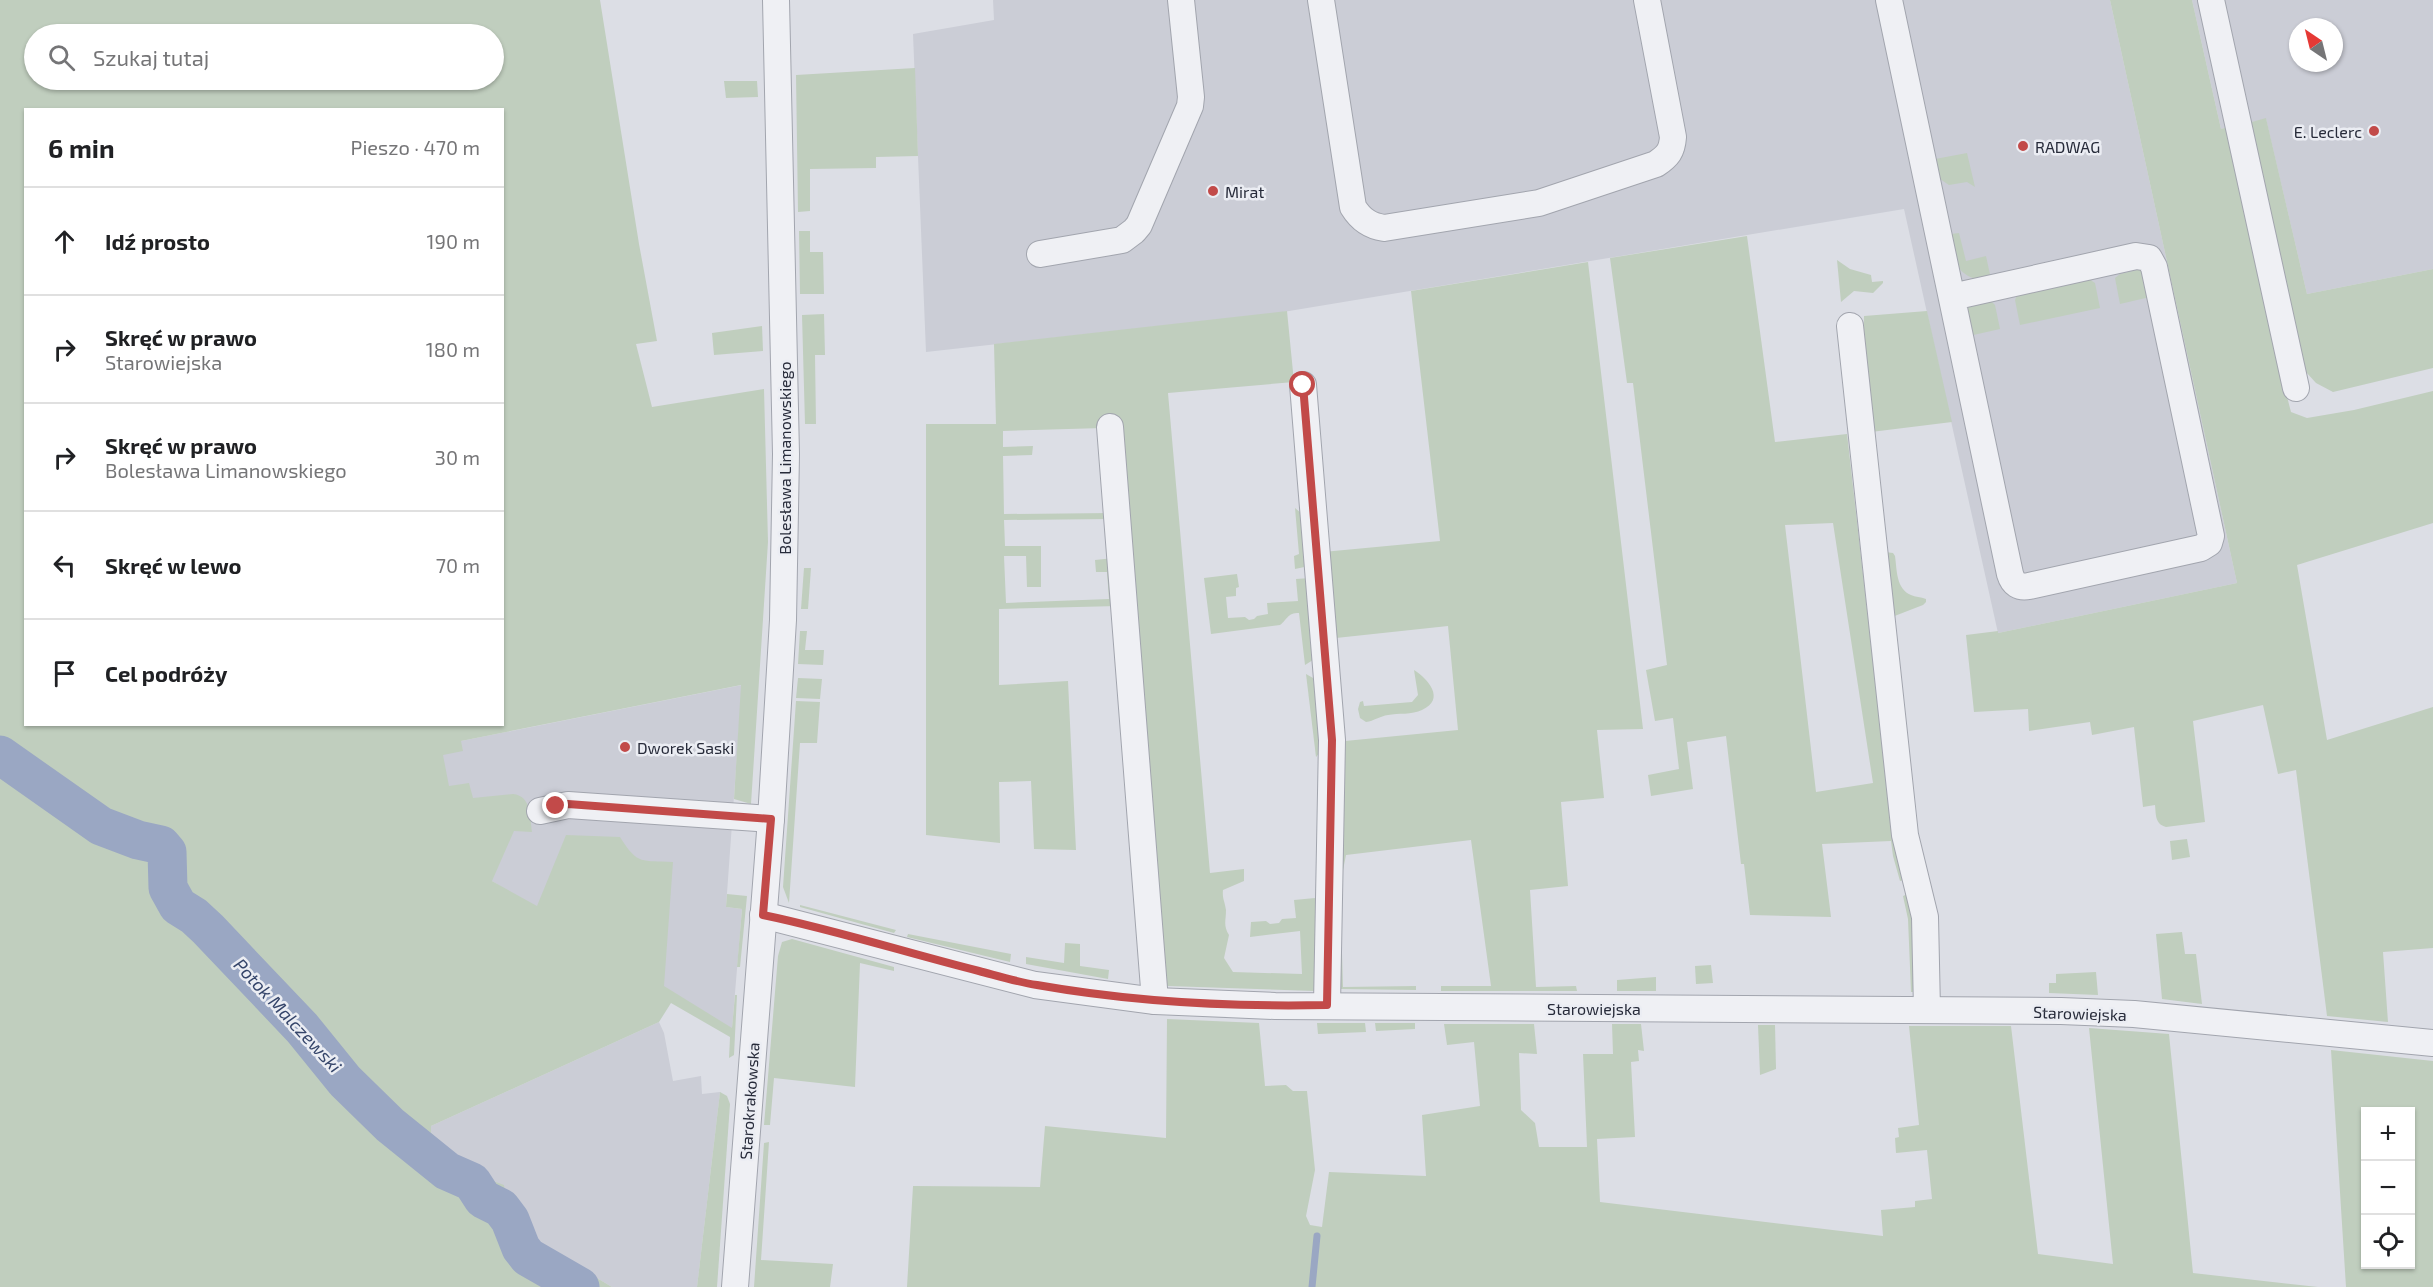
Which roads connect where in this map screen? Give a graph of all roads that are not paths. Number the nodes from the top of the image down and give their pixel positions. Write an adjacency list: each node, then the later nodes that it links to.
1 (776, 0): 14 (street, Bolesława Limanowskiego)
2 (1181, 0): 7 (street)
3 (1321, 0): 4 (street)
4 (1647, 0)
5 (1889, 0): 8 (street)
6 (2211, 0): 11 (street)
7 (1040, 254)
8 (1952, 297): 8 (street)
9 (1850, 326): 18 (street)
10 (1303, 385): 17 (street)
11 (2295, 388)
12 (1110, 427): 16 (street)
13 (540, 811): 14 (street)
14 (771, 819): 15 (street, Bolesława Limanowskiego)
15 (763, 915): 16 (street, Starowiejska); 20 (street, Starokrakowska)
16 (1155, 1001): 17 (street, Starowiejska)
17 (1327, 1005): 18 (street, Starowiejska)
18 (1927, 1010): 19 (street, Starowiejska)
19 (2433, 1043)
20 (735, 1287)

